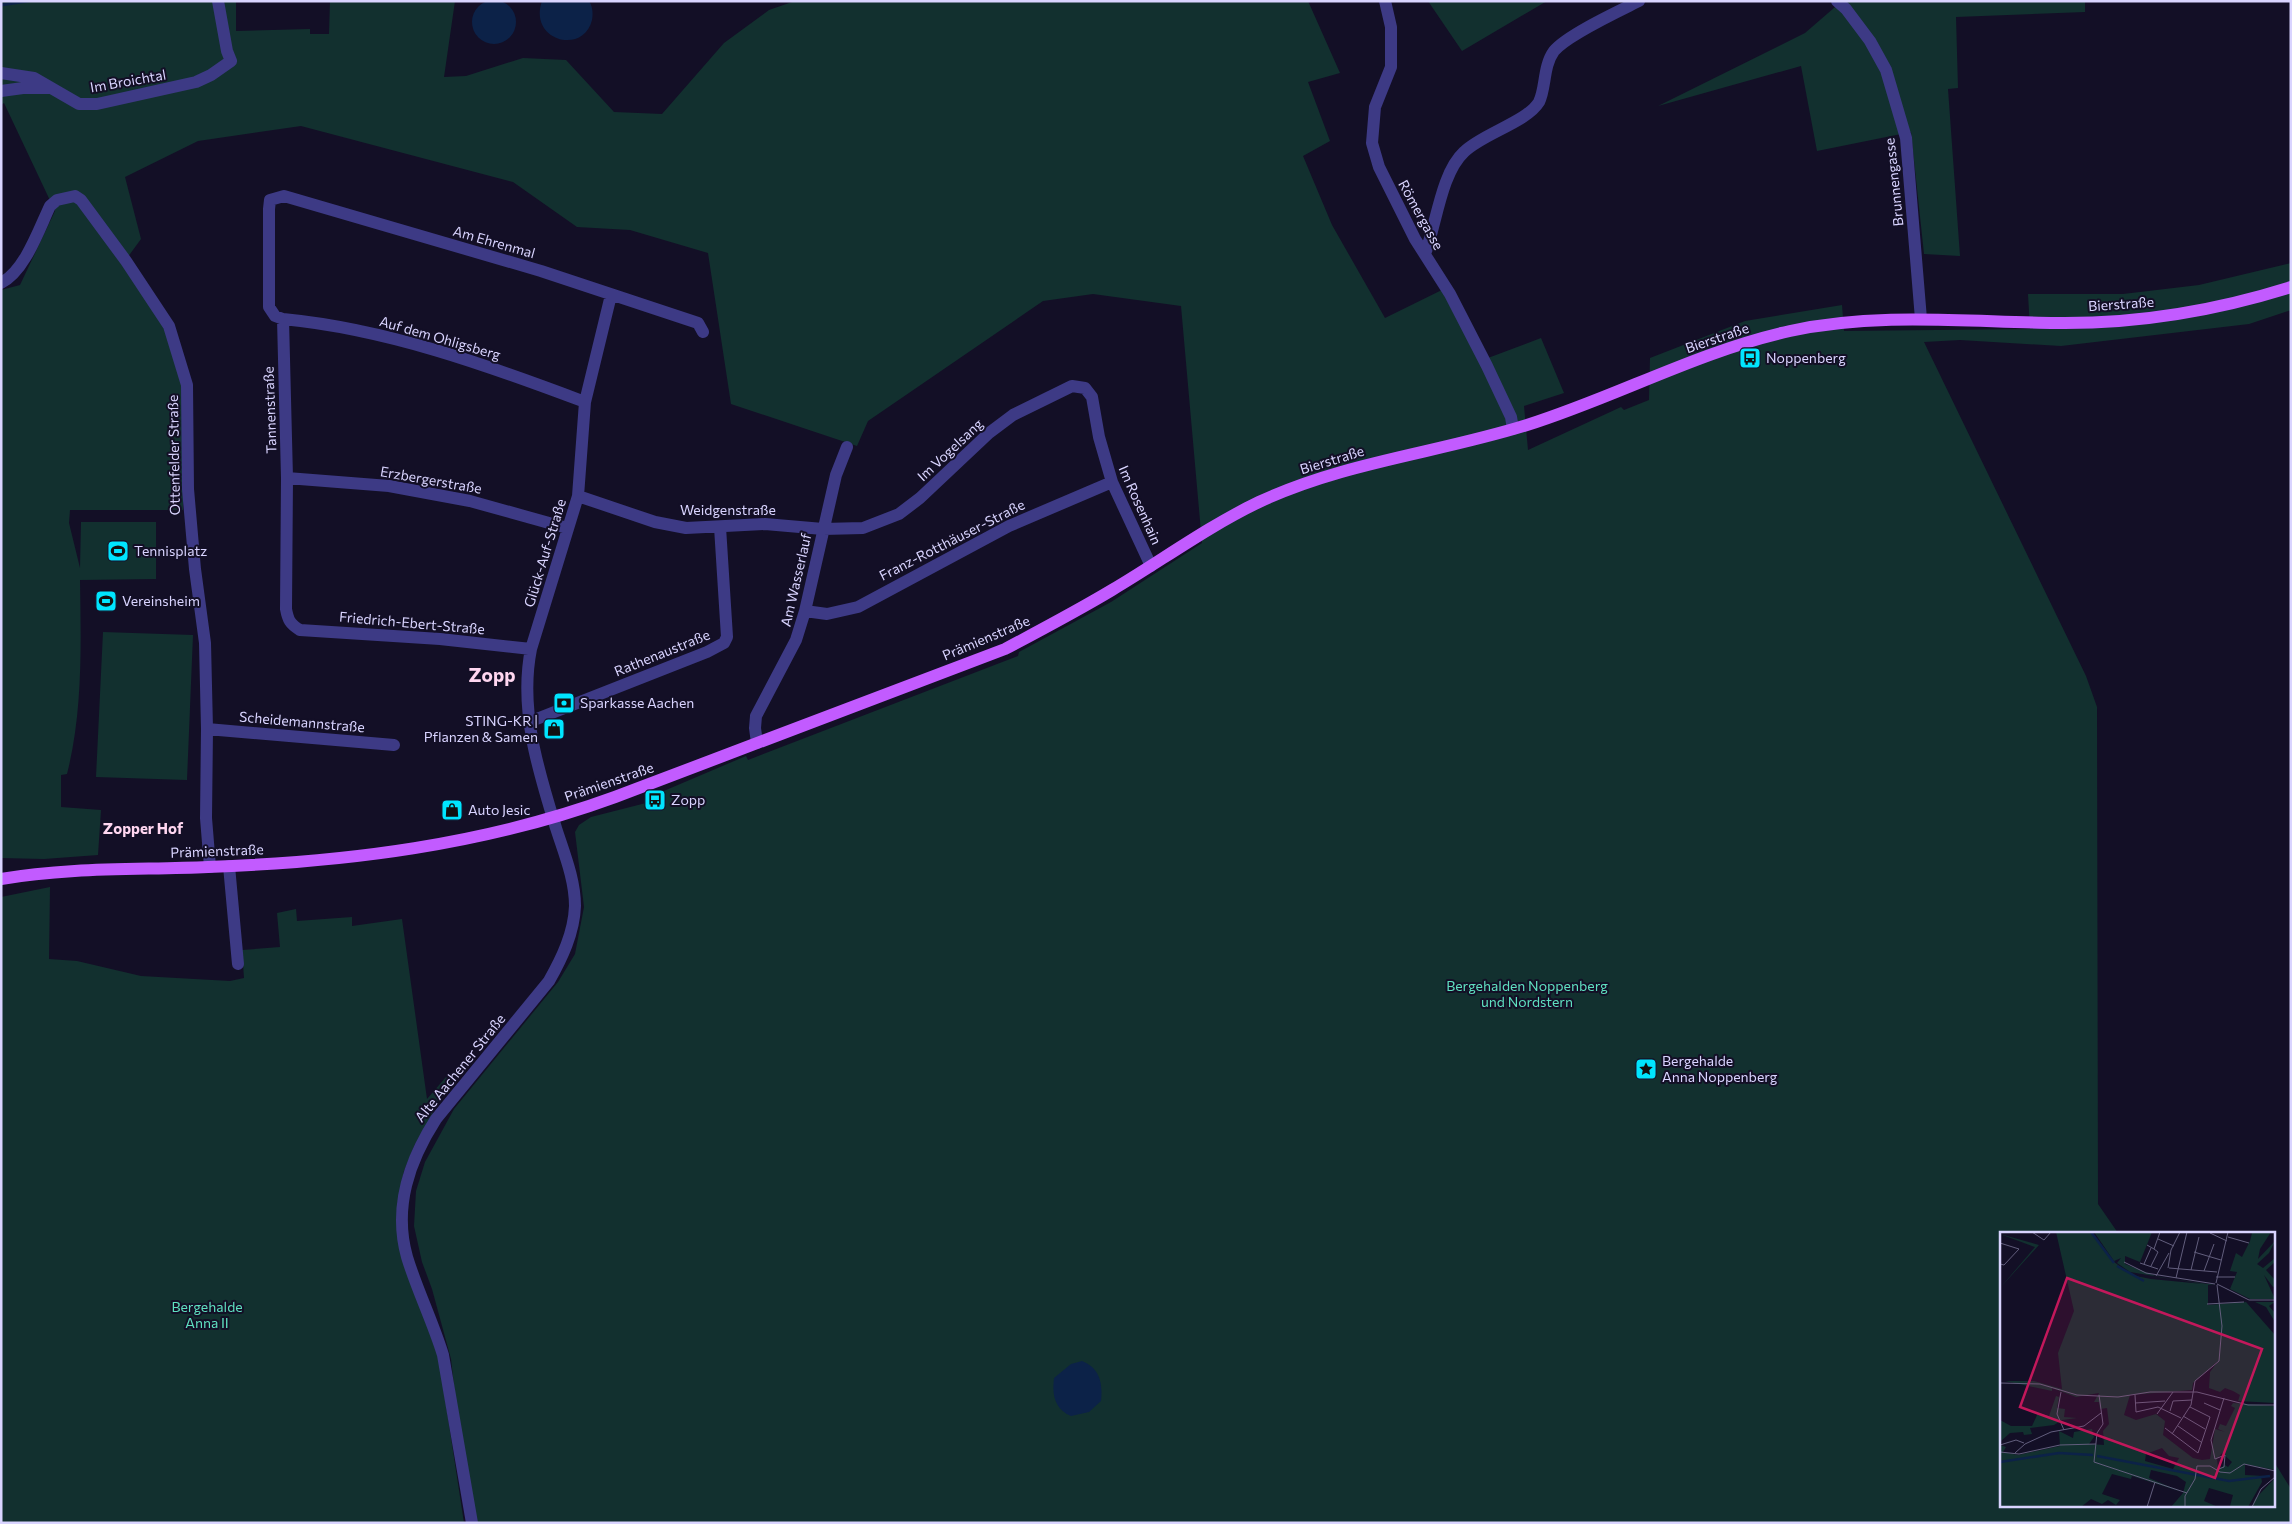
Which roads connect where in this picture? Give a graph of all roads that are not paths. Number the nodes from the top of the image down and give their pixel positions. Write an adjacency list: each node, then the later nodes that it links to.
1 (218, 1): 6 (street, Im Broichtal)
2 (1385, 1): 8 (street, Römergasse)
3 (1639, 1): 8 (street)
4 (1837, 1): 13 (street, Brunnengasse)
5 (1, 73): 6 (street, Im Broichtal)
6 (54, 88): 7 (street)
7 (1, 91)
8 (1425, 254): 17 (street, Römergasse)
9 (1, 283): 31 (street, Ottenfelder Straße)
10 (2291, 287): 13 (main road, Bierstraße)
11 (611, 295): 12 (street, Am Ehrenmal); 14 (street, Am Ehrenmal); 16 (street, Glück-Auf-Straße)
12 (283, 319): 16 (street, Auf dem Ohligsberg); 19 (street, Tannenstraße)
13 (1921, 319): 17 (main road, Bierstraße)
14 (703, 332)
15 (1092, 397): 20 (street, Im Rosenhain); 24 (street, Im Vogelsang)
16 (585, 402): 21 (street, Glück-Auf-Straße)
17 (1513, 429): 25 (main road, Bierstraße)
18 (847, 447): 24 (street, Am Wasserlauf)
19 (287, 478): 23 (street, Erzbergerstraße); 28 (street, Tannenstraße)
20 (1112, 482): 26 (street, Im Rosenhain); 27 (street, Franz-Rotthäuser-Straße)
21 (578, 496): 22 (street, Weidgenstraße); 23 (street, Glück-Auf-Straße)
22 (720, 527): 24 (street, Weidgenstraße); 30 (street, Rathenaustraße)
23 (567, 528): 29 (street, Glück-Auf-Straße)
24 (823, 529): 27 (street, Am Wasserlauf)
25 (1181, 546): 26 (main road, Prämienstraße)
26 (1151, 566): 32 (main road, Prämienstraße)
27 (806, 611): 32 (street, Am Wasserlauf)
28 (291, 625): 29 (street, Friedrich-Ebert-Straße)
29 (532, 649): 30 (street, Glück-Auf-Straße)
30 (529, 722): 34 (street, Glück-Auf-Straße)
31 (207, 729): 33 (street, Scheidemannstraße); 36 (street, Ottenfelder Straße)
32 (757, 743): 34 (main road, Prämienstraße)
33 (394, 745)
34 (553, 818): 35 (main road, Prämienstraße); 39 (street, Alte Aachener Straße)
35 (229, 866): 36 (main road, Prämienstraße); 38 (street)
36 (210, 867): 37 (main road, Prämienstraße)
37 (1, 879)
38 (238, 964)
39 (472, 1523)

